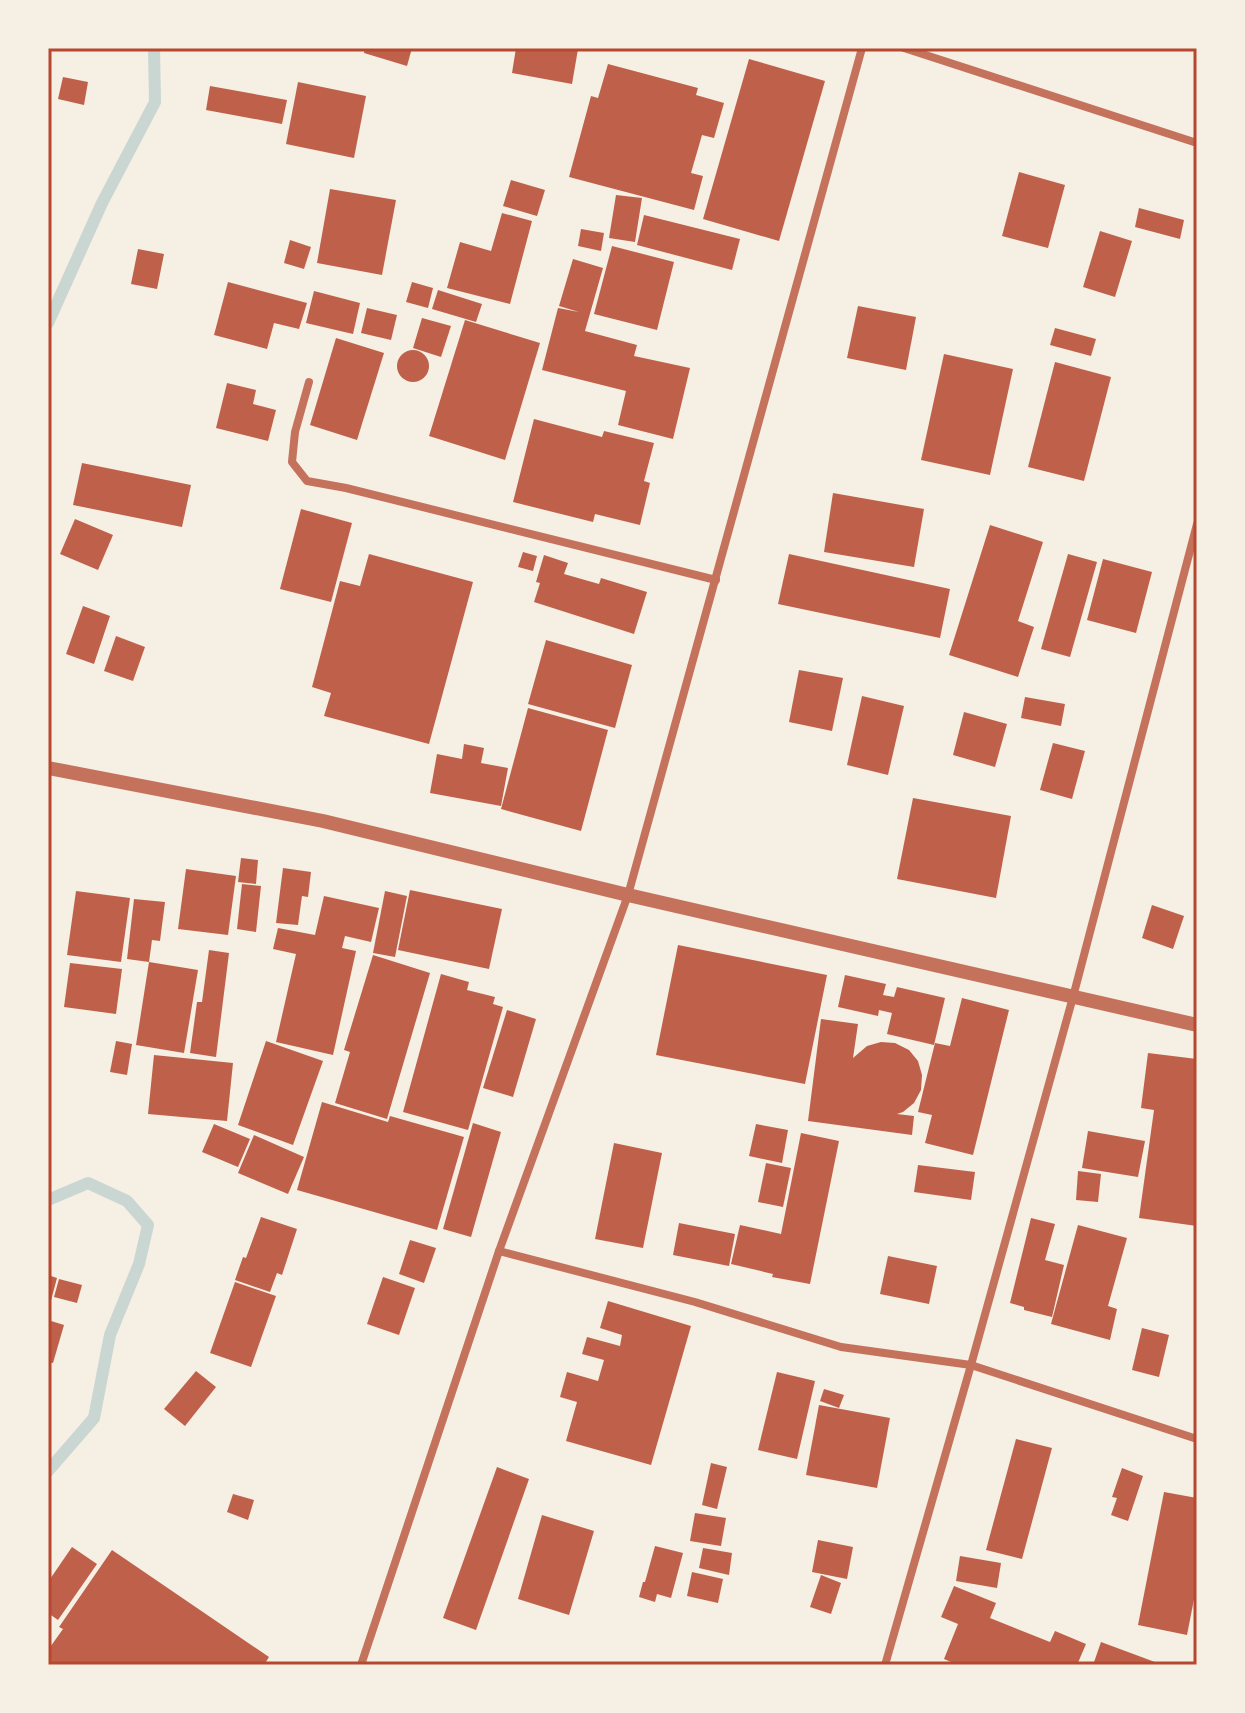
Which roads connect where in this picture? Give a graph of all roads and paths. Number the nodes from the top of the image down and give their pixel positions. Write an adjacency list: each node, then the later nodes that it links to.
1 (862, 48): 6 (street)
2 (904, 48): 3 (street)
3 (1197, 143)
4 (309, 382): 6 (street)
5 (1197, 524): 9 (street)
6 (716, 580): 8 (street)
7 (48, 768): 8 (street)
8 (628, 895): 9 (street); 11 (street)
9 (1073, 997): 10 (street); 12 (street)
10 (1197, 1025)
11 (499, 1251): 12 (street); 14 (street)
12 (971, 1365): 13 (street); 15 (street)
13 (1197, 1439)
14 (361, 1665)
15 (885, 1665)

